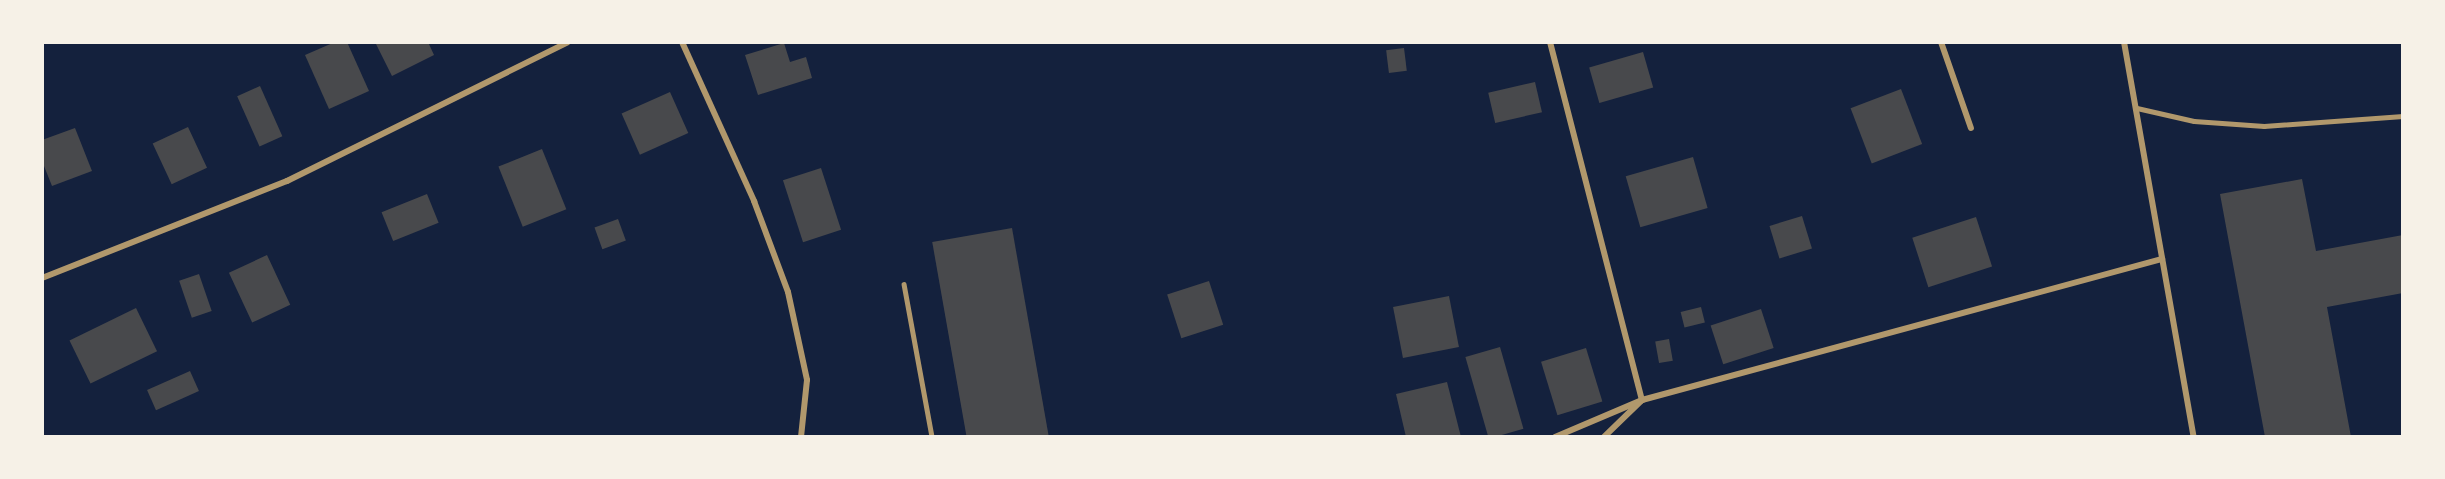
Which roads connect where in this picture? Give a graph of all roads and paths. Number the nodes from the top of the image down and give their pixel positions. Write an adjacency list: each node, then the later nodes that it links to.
1 (568, 42): 10 (street)
2 (682, 42): 13 (street)
3 (1550, 42): 12 (street)
4 (1941, 42): 8 (street)
5 (2124, 42): 6 (street)
6 (2137, 108): 7 (lane); 9 (street)
7 (2403, 116)
8 (1971, 128)
9 (2162, 259): 12 (street); 17 (street)
10 (42, 278)
11 (904, 284): 14 (lane)
12 (1642, 400): 15 (street); 16 (street)
13 (801, 437)
14 (932, 437)
15 (1555, 437)
16 (1604, 437)
17 (2194, 437)

